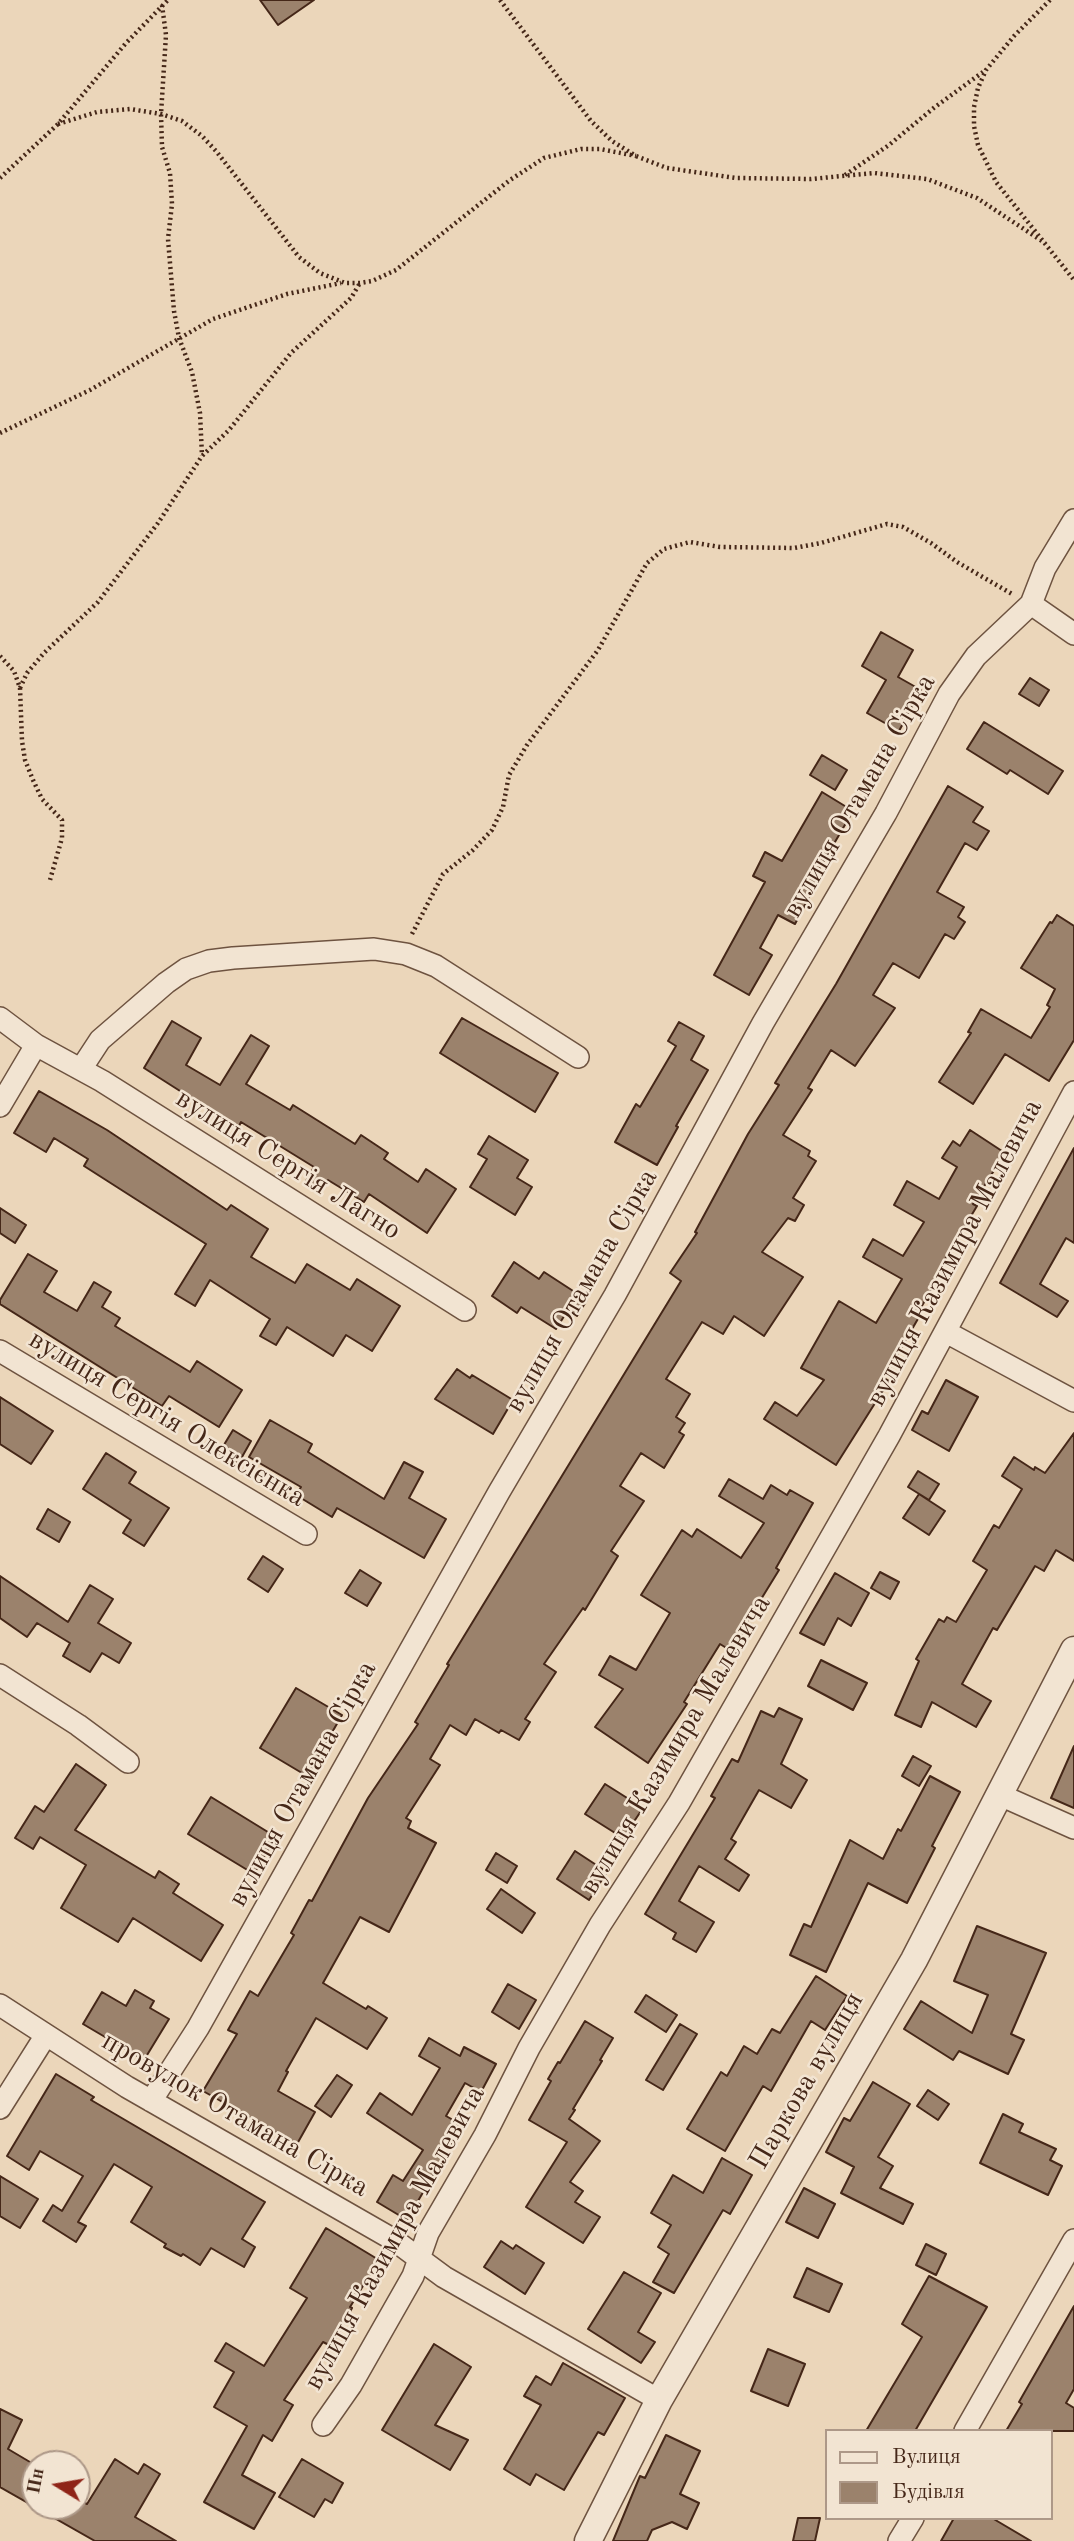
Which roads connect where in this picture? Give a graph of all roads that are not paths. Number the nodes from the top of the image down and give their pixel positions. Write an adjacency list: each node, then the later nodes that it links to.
1 (1074, 520): 2 (street, вулиця Отамана Сірка)
2 (1031, 604): 3 (street); 22 (street, вулиця Отамана Сірка)
3 (1074, 634)
4 (0, 1018): 5 (street, вулиця Сергія Лагно)
5 (37, 1045): 7 (street, вулиця Сергія Лагно); 9 (street)
6 (578, 1057): 7 (street)
7 (81, 1069): 10 (street, вулиця Сергія Лагно)
8 (1074, 1091): 11 (street, вулиця Казимира Малевича)
9 (0, 1106)
10 (465, 1310)
11 (946, 1332): 13 (street); 25 (street, вулиця Казимира Малевича)
12 (0, 1351): 14 (street, вулиця Сергія Олексієнка)
13 (1074, 1401)
14 (306, 1534)
15 (1074, 1650): 18 (street, Паркова вулиця)
16 (0, 1675): 17 (street)
17 (128, 1762)
18 (1000, 1795): 19 (street); 26 (street, Паркова вулиця)
19 (1074, 1828)
20 (0, 2005): 21 (street, провулок Отамана Сірка)
21 (46, 2035): 22 (street, провулок Отамана Сірка); 23 (street)
22 (151, 2101): 25 (street, провулок Отамана Сірка)
23 (0, 2108)
24 (1074, 2240): 28 (street)
25 (419, 2259): 26 (street, провулок Отамана Сірка); 27 (street, вулиця Казимира Малевича)
26 (659, 2400): 30 (street, Паркова вулиця)
27 (323, 2425)
28 (966, 2429)
29 (912, 2520): 31 (street)
30 (588, 2541)
31 (899, 2541)

